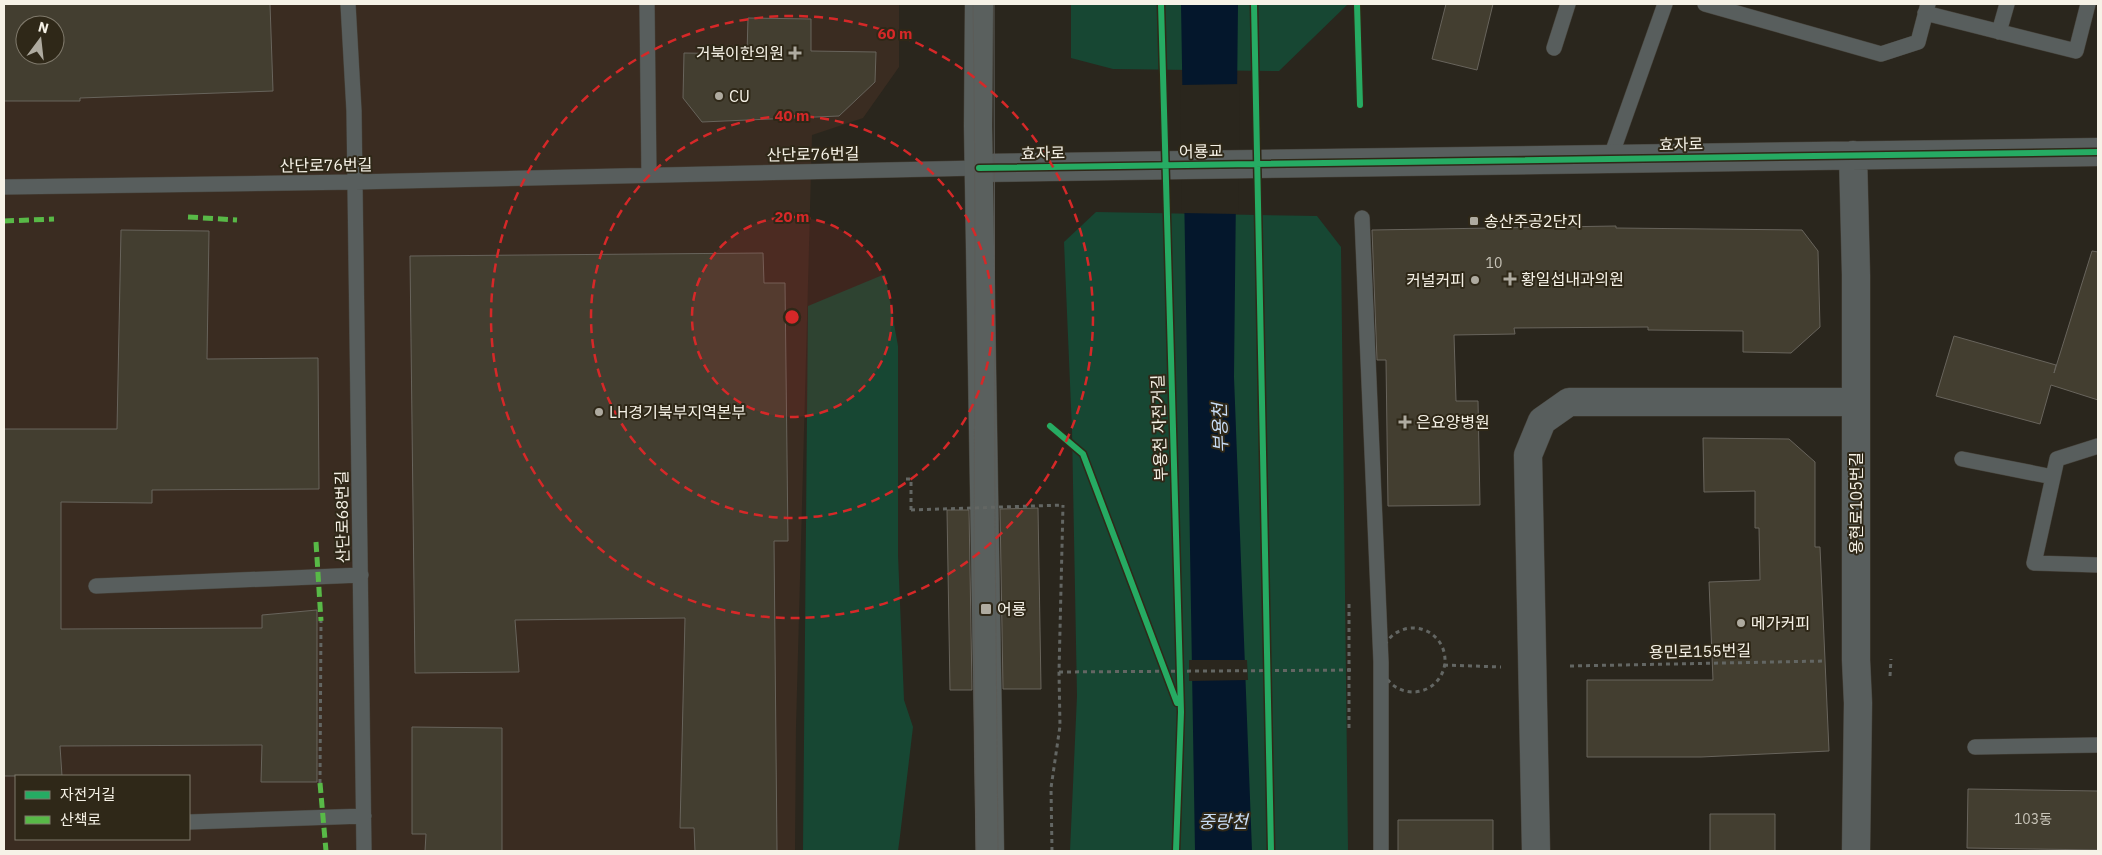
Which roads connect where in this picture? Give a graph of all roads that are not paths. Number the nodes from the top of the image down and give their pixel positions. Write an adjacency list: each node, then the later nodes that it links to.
1 (348, 4): 19 (lane, 산단로68번길)
2 (647, 4): 18 (lane)
3 (979, 4): 17 (main road)
4 (1568, 4): 11 (lane)
5 (1665, 4): 14 (lane)
6 (1705, 4): 9 (lane)
7 (2007, 4): 10 (lane)
8 (2088, 4): 10 (lane)
9 (1926, 8): 10 (lane)
10 (1999, 32)
11 (1554, 48)
12 (2098, 152): 13 (street, 효자로)
13 (1853, 155): 14 (street, 효자로); 22 (street, 용현로105번길)
14 (1610, 159): 15 (street, 효자로)
15 (1264, 164): 16 (street, 어룡교)
16 (1108, 166): 17 (street, 효자로)
17 (979, 168): 18 (lane, 산단로76번길); 34 (main road)
18 (649, 175): 19 (lane, 산단로76번길)
19 (355, 182): 20 (lane, 산단로76번길); 27 (lane, 산단로68번길)
20 (4, 187)
21 (1362, 218): 35 (lane)
22 (1855, 402): 36 (street); 37 (street, 용현로105번길)
23 (2098, 446): 25 (lane)
24 (1962, 459): 25 (lane)
25 (2053, 477): 26 (lane)
26 (2098, 566)
27 (361, 575): 28 (lane); 31 (lane, 산단로68번길)
28 (96, 586)
29 (2098, 745): 30 (lane)
30 (1975, 747)
31 (364, 816): 32 (lane); 33 (lane, 산단로68번길)
32 (190, 822)
33 (364, 851)
34 (990, 851)
35 (1381, 851)
36 (1536, 851)
37 (1856, 851)

